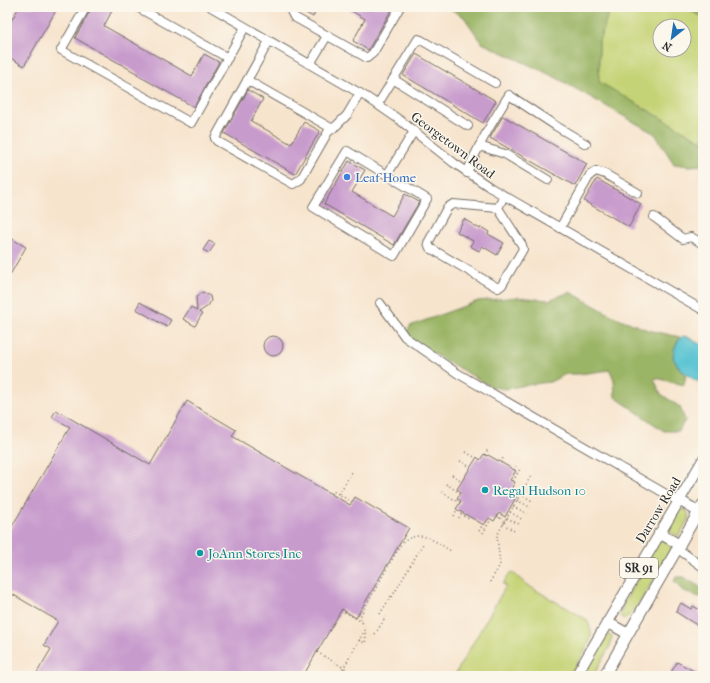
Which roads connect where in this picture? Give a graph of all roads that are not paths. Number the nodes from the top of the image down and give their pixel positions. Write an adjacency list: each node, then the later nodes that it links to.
1 (86, 7): 9 (street)
2 (137, 7): 9 (street)
3 (211, 7): 6 (street, Georgetown Road)
4 (289, 7): 7 (street)
5 (400, 7): 7 (street)
6 (245, 27): 8 (street, Georgetown Road); 9 (street)
7 (327, 36): 10 (street)
8 (269, 41): 10 (street, Georgetown Road); 12 (street)
9 (228, 58)
10 (310, 64): 14 (street, Georgetown Road)
11 (393, 79): 13 (street); 15 (street); 16 (street)
12 (247, 80): 17 (street); 17 (street)
13 (495, 83)
14 (360, 93): 15 (street, Georgetown Road); 17 (street)
15 (378, 104): 18 (street, Georgetown Road)
16 (468, 126)
17 (331, 128)
18 (414, 131): 21 (street, Georgetown Road); 22 (street)
19 (586, 144): 20 (street)
20 (479, 146): 21 (street); 23 (street)
21 (468, 173): 25 (street, Georgetown Road)
22 (387, 175): 22 (street)
23 (548, 180)
24 (638, 193): 28 (street)
25 (504, 196): 26 (street); 28 (street, Georgetown Road)
26 (498, 208): 26 (street)
27 (654, 217): 29 (street)
28 (560, 228): 31 (street, Georgetown Road)
29 (703, 244)
30 (380, 303): 33 (street)
31 (703, 310)
32 (703, 460): 33 (main road, Darrow Road / SR 91)
33 (678, 500): 34 (main road); 35 (main road, Darrow Road / SR 91)
34 (701, 508): 36 (main road, SR 91)
35 (659, 533): 36 (main road); 38 (main road, Darrow Road / SR 91)
36 (679, 547): 37 (street); 39 (main road, SR 91)
37 (703, 567)
38 (607, 622): 39 (main road); 40 (main road, Darrow Road / SR 91)
39 (628, 634): 41 (main road, SR 91)
40 (576, 676)
41 (604, 676)

